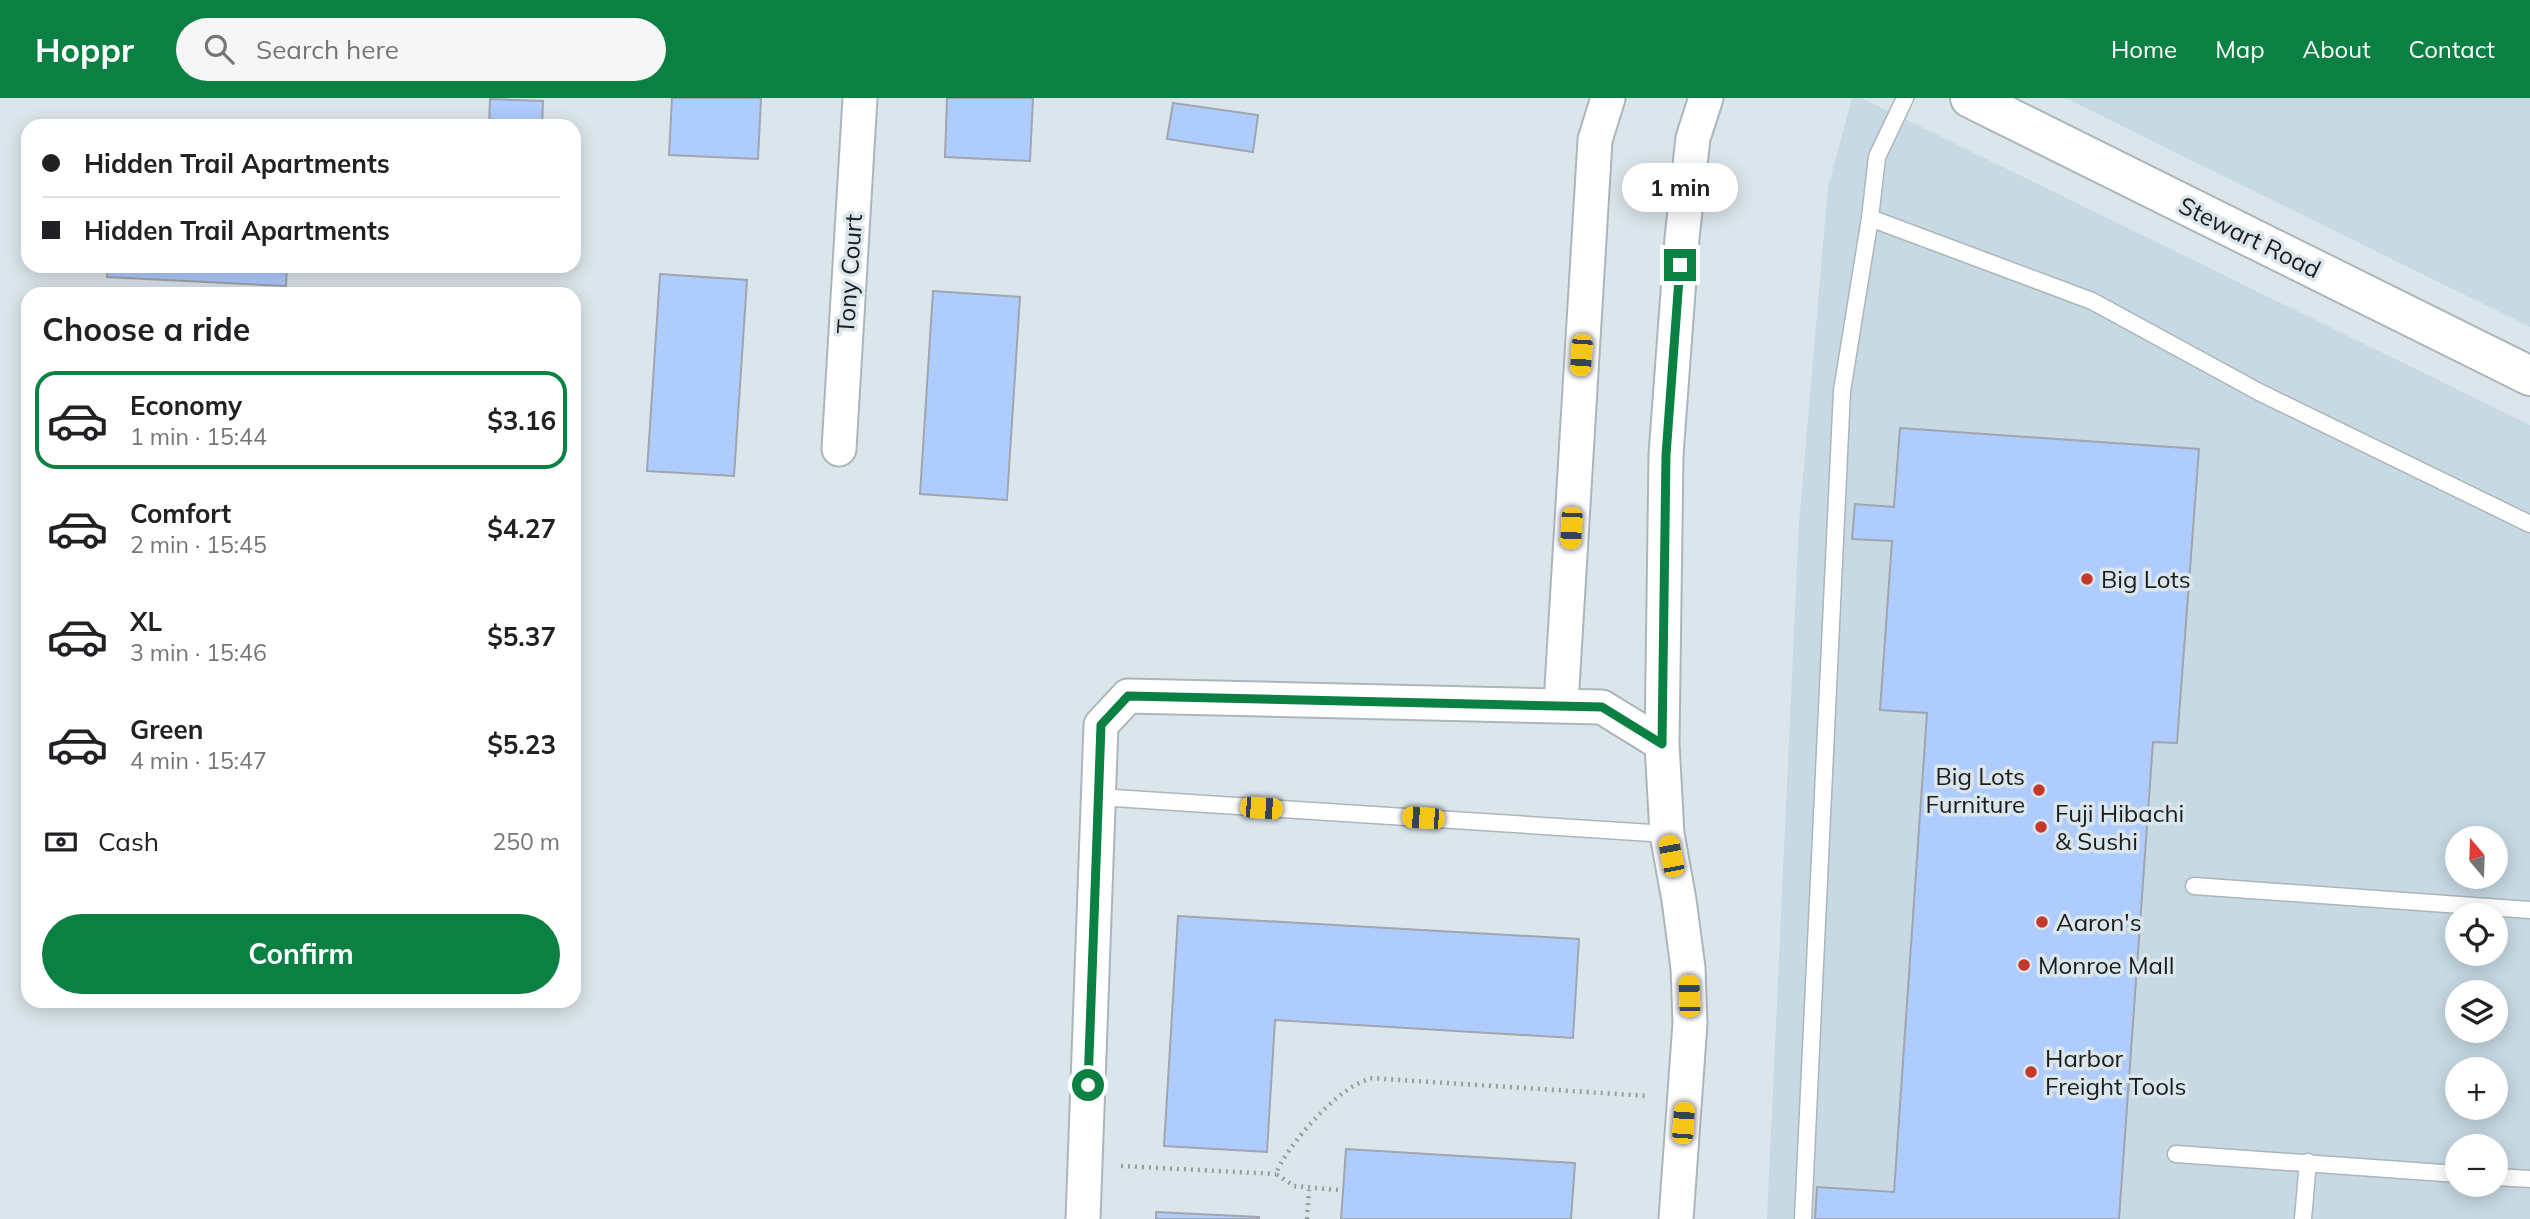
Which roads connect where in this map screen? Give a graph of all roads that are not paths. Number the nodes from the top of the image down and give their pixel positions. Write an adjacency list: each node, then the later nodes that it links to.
1 (860, 98): 8 (street, Tony Court)
2 (1608, 98): 10 (street)
3 (1706, 98): 11 (street)
4 (1905, 98): 6 (lane)
5 (1969, 98): 7 (street, Stewart Road)
6 (1870, 218): 9 (lane); 23 (lane)
7 (2530, 376)
8 (838, 449)
9 (2530, 524)
10 (1561, 704): 11 (street); 12 (street)
11 (1662, 744): 13 (street)
12 (1098, 797): 13 (lane); 21 (street)
13 (1667, 834): 22 (street)
14 (2194, 886): 15 (lane)
15 (2530, 910)
16 (2176, 1154): 17 (lane)
17 (2308, 1162): 18 (lane); 24 (lane)
18 (2445, 1173)
19 (2508, 1178): 20 (lane)
20 (2530, 1179)
21 (1083, 1219)
22 (1676, 1219)
23 (1803, 1219)
24 (2303, 1219)

